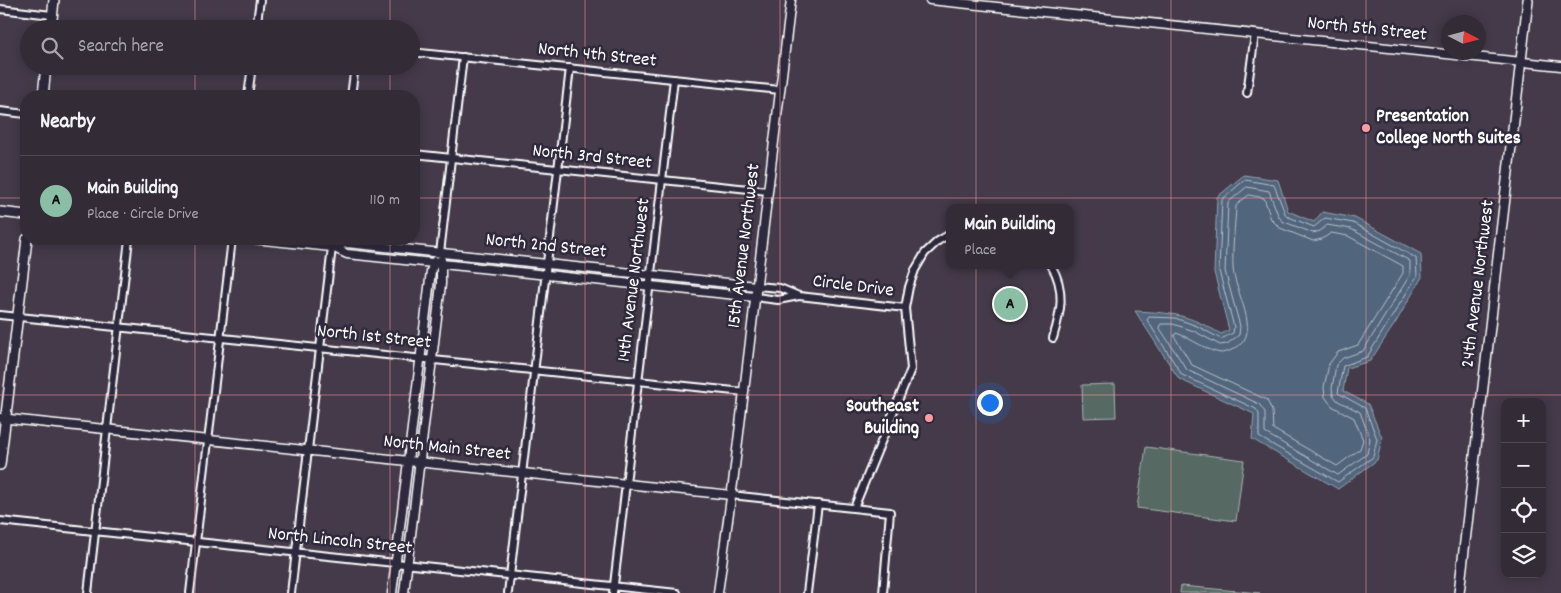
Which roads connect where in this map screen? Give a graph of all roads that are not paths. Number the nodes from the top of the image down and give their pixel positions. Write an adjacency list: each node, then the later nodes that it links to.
1 (54, 0): 7 (main road)
2 (260, 0): 9 (street)
3 (792, 0): 23 (street, 15th Avenue Northwest)
4 (930, 0): 10 (street, North 5th Street)
5 (1528, 0): 13 (main road, 24th Avenue Northwest)
6 (0, 9): 7 (street)
7 (52, 14): 8 (main road)
8 (52, 20)
9 (257, 20)
10 (1255, 34): 13 (street, North 5th Street); 24 (street)
11 (420, 53): 12 (street, North 4th Street)
12 (463, 57): 15 (street, North 4th Street); 28 (street)
13 (1520, 61): 14 (street, North 5th Street); 94 (main road, 24th Avenue Northwest)
14 (1561, 66)
15 (570, 68): 19 (street, North 4th Street); 29 (street)
16 (45, 75): 20 (main road)
17 (251, 75): 21 (street)
18 (354, 75): 22 (street)
19 (674, 79): 23 (street, North 4th Street); 30 (street, 14th Avenue Northwest)
20 (44, 90)
21 (249, 90)
22 (352, 90)
23 (780, 90): 31 (street, 15th Avenue Northwest)
24 (1248, 93)
25 (0, 111): 26 (street)
26 (20, 113)
27 (420, 155): 28 (street, North 3rd Street)
28 (450, 158): 29 (street, North 3rd Street); 41 (street)
29 (559, 169): 30 (street, North 3rd Street); 42 (street)
30 (662, 180): 31 (street, North 3rd Street); 47 (street, 14th Avenue Northwest)
31 (768, 191): 49 (street, 15th Avenue Northwest)
32 (0, 212): 33 (main road)
33 (20, 214)
34 (946, 236): 52 (street, Circle Drive)
35 (25, 245): 54 (main road)
36 (128, 245): 55 (street)
37 (231, 245): 56 (street)
38 (333, 245): 58 (street)
39 (335, 245): 43 (street, North 2nd Street)
40 (366, 245): 41 (street, North 2nd Street)
41 (440, 253): 42 (street, North 2nd Street); 43 (street); 44 (street)
42 (547, 263): 46 (street); 47 (street, North 2nd Street)
43 (433, 264): 44 (street, North 2nd Street); 59 (street)
44 (441, 265): 46 (street, North 2nd Street); 60 (street)
45 (1054, 269): 57 (street)
46 (546, 275): 48 (street, North 2nd Street); 61 (street)
47 (651, 275): 48 (street, 14th Avenue Northwest); 49 (street, North 2nd Street)
48 (650, 286): 51 (street, North 2nd Street); 62 (street, 14th Avenue Northwest)
49 (756, 286): 50 (street, Circle Drive); 51 (street, 15th Avenue Northwest)
50 (798, 296): 51 (street, Circle Drive); 52 (street, Circle Drive)
51 (755, 297): 63 (street, 15th Avenue Northwest)
52 (905, 308): 75 (street, Circle Drive)
53 (0, 315): 54 (street, North 1st Street)
54 (18, 317): 55 (street, North 1st Street); 64 (main road)
55 (120, 327): 56 (street, North 1st Street); 65 (street)
56 (221, 338): 58 (street, North 1st Street); 66 (street)
57 (1053, 338)
58 (321, 348): 59 (street, North 1st Street); 67 (street)
59 (420, 358): 60 (street, North 1st Street); 68 (street)
60 (432, 359): 61 (street, North 1st Street); 69 (street)
61 (534, 370): 62 (street, North 1st Street); 71 (street)
62 (638, 381): 63 (street, North 1st Street); 72 (street, 14th Avenue Northwest)
63 (744, 392): 73 (street, 15th Avenue Northwest)
64 (3, 418): 65 (street, North Main Street); 70 (main road)
65 (108, 430): 66 (street, North Main Street); 77 (street)
66 (208, 440): 67 (street, North Main Street); 78 (street)
67 (309, 450): 68 (street, North Main Street); 79 (street)
68 (408, 461): 69 (street, North Main Street); 80 (street)
69 (420, 462): 71 (street, North Main Street); 81 (street)
70 (0, 465)
71 (521, 473): 72 (street, North Main Street); 82 (street)
72 (626, 484): 73 (street, North Main Street); 83 (street, 14th Avenue Northwest)
73 (731, 495): 74 (street, North Main Street); 91 (street, 15th Avenue Northwest)
74 (818, 504): 75 (street, North Main Street); 92 (street)
75 (854, 508): 93 (street, North Main Street)
76 (0, 521): 77 (street, North Lincoln Street)
77 (96, 532): 78 (street, North Lincoln Street); 84 (street)
78 (196, 542): 79 (street, North Lincoln Street); 85 (street)
79 (296, 553): 80 (street, North Lincoln Street); 86 (street)
80 (396, 563): 81 (street, North Lincoln Street); 87 (street)
81 (408, 564): 82 (street, North Lincoln Street); 88 (street)
82 (510, 576): 83 (street, North Lincoln Street); 89 (street)
83 (614, 590): 90 (street, North Lincoln Street)
84 (88, 593)
85 (190, 593)
86 (291, 593)
87 (392, 593)
88 (404, 593)
89 (508, 593)
90 (677, 593)
91 (718, 593)
92 (807, 593)
93 (883, 593)
94 (1459, 593)

